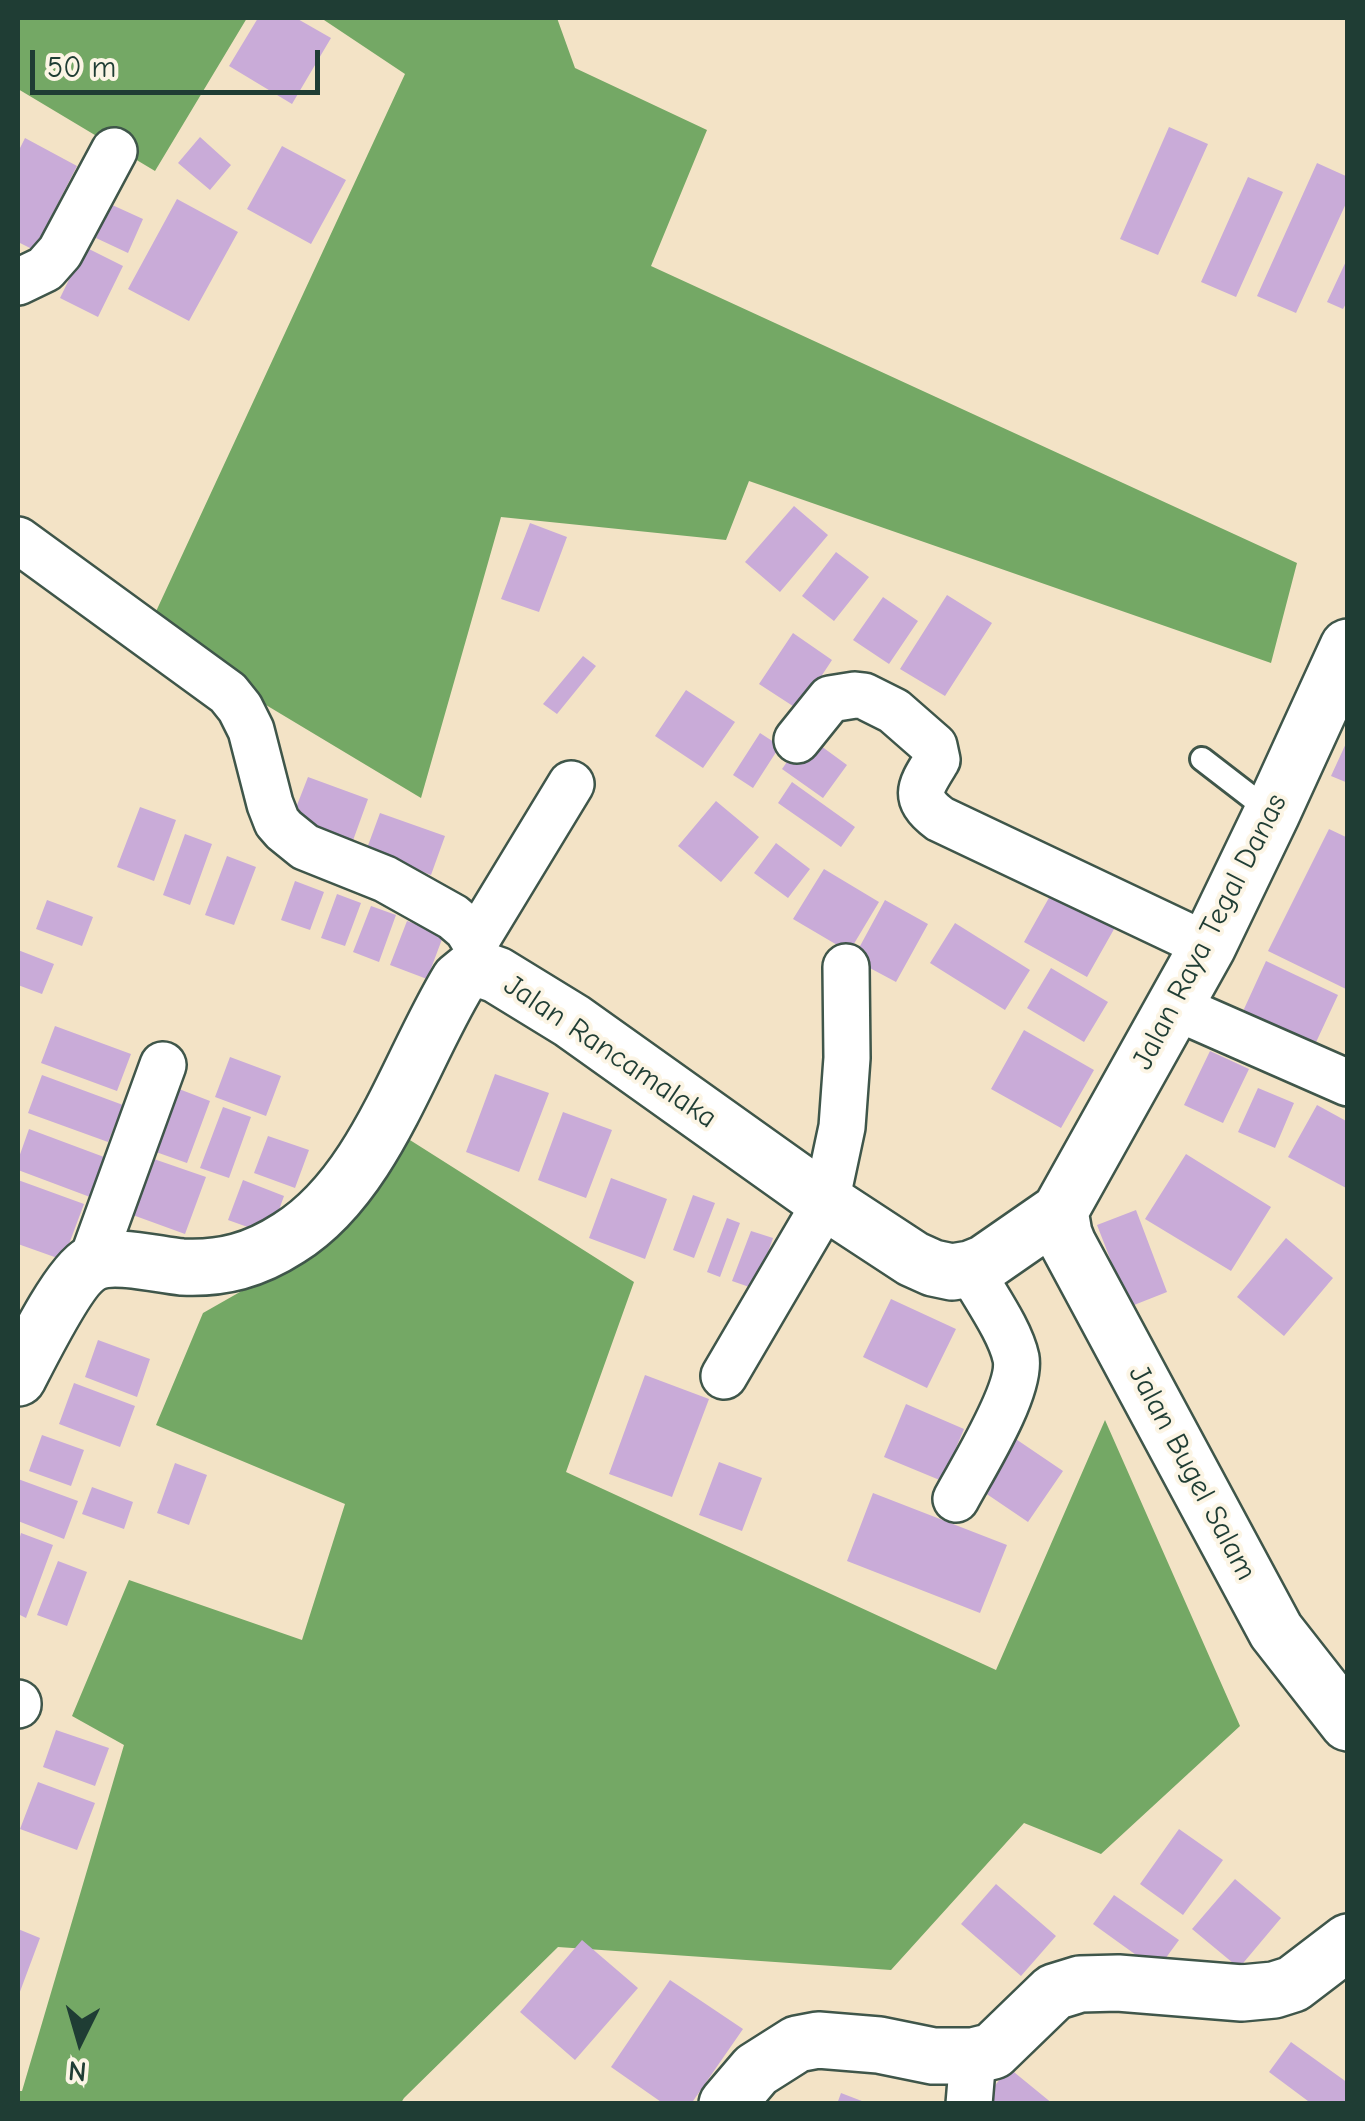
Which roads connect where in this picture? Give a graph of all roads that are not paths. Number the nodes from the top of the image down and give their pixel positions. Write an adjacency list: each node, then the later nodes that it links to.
1 (114, 150): 2 (street)
2 (18, 282)
3 (18, 540): 10 (street)
4 (1348, 647): 8 (street, Jalan Raya Tegal Danas)
5 (798, 740): 9 (street)
6 (1202, 758): 8 (lane)
7 (570, 784): 10 (street)
8 (1272, 813): 9 (street, Jalan Raya Tegal Danas)
9 (1208, 946): 12 (street, Jalan Raya Tegal Danas)
10 (477, 955): 15 (street, Jalan Rancamalaka); 17 (street, Jalan Rancamalaka)
11 (846, 967): 15 (street)
12 (1175, 1008): 14 (street); 16 (street, Jalan Raya Tegal Danas)
13 (164, 1065): 17 (street)
14 (1348, 1084)
15 (826, 1202): 18 (street, Jalan Rancamalaka); 19 (street)
16 (1052, 1217): 18 (street); 22 (street, Jalan Bugel Salam)
17 (91, 1264): 20 (street)
18 (977, 1266): 21 (street)
19 (724, 1376)
20 (18, 1378)
21 (956, 1499)
22 (1348, 1722)
23 (1348, 1942): 24 (street)
24 (971, 2080): 25 (street)
25 (727, 2104)

